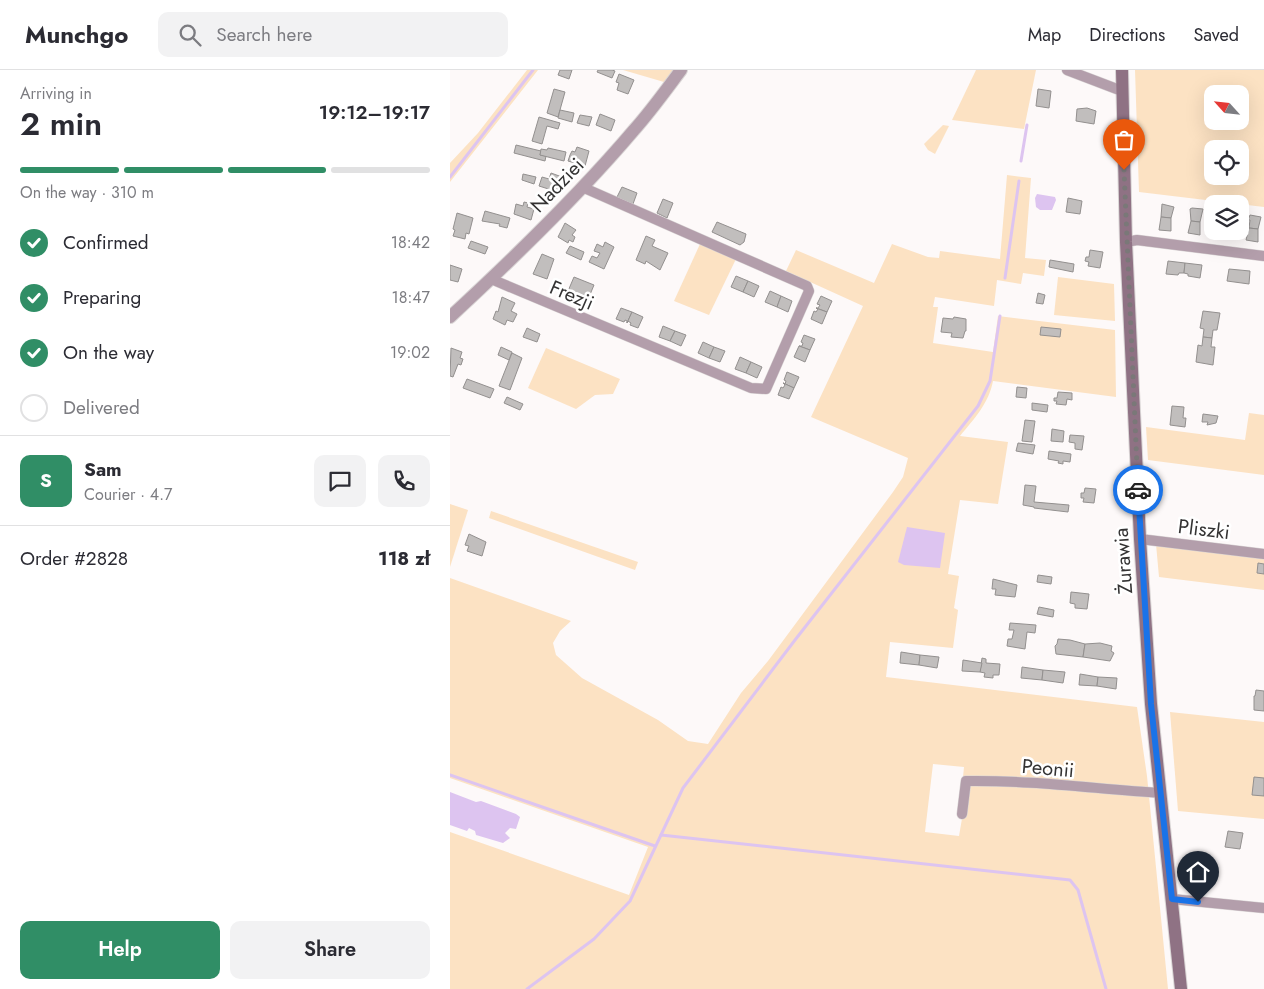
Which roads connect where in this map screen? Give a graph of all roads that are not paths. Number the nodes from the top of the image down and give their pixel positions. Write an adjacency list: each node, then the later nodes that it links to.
1 (681, 70): 5 (street, Nadziei)
2 (1066, 70): 4 (street)
3 (1122, 70): 4 (main road, Żurawia)
4 (1117, 89): 6 (main road, Żurawia)
5 (582, 187): 8 (street, Nadziei); 8 (street, Frezji)
6 (1126, 242): 7 (street); 10 (main road, Żurawia)
7 (1264, 256)
8 (491, 279): 9 (street, Nadziei)
9 (450, 317)
10 (1140, 539): 11 (street, Pliszki); 12 (main road, Żurawia)
11 (1264, 554)
12 (1161, 793): 13 (street, Peonii); 14 (main road, Żurawia)
13 (962, 814)
14 (1172, 899): 15 (street); 16 (main road, Żurawia)
15 (1264, 908)
16 (1181, 989)

